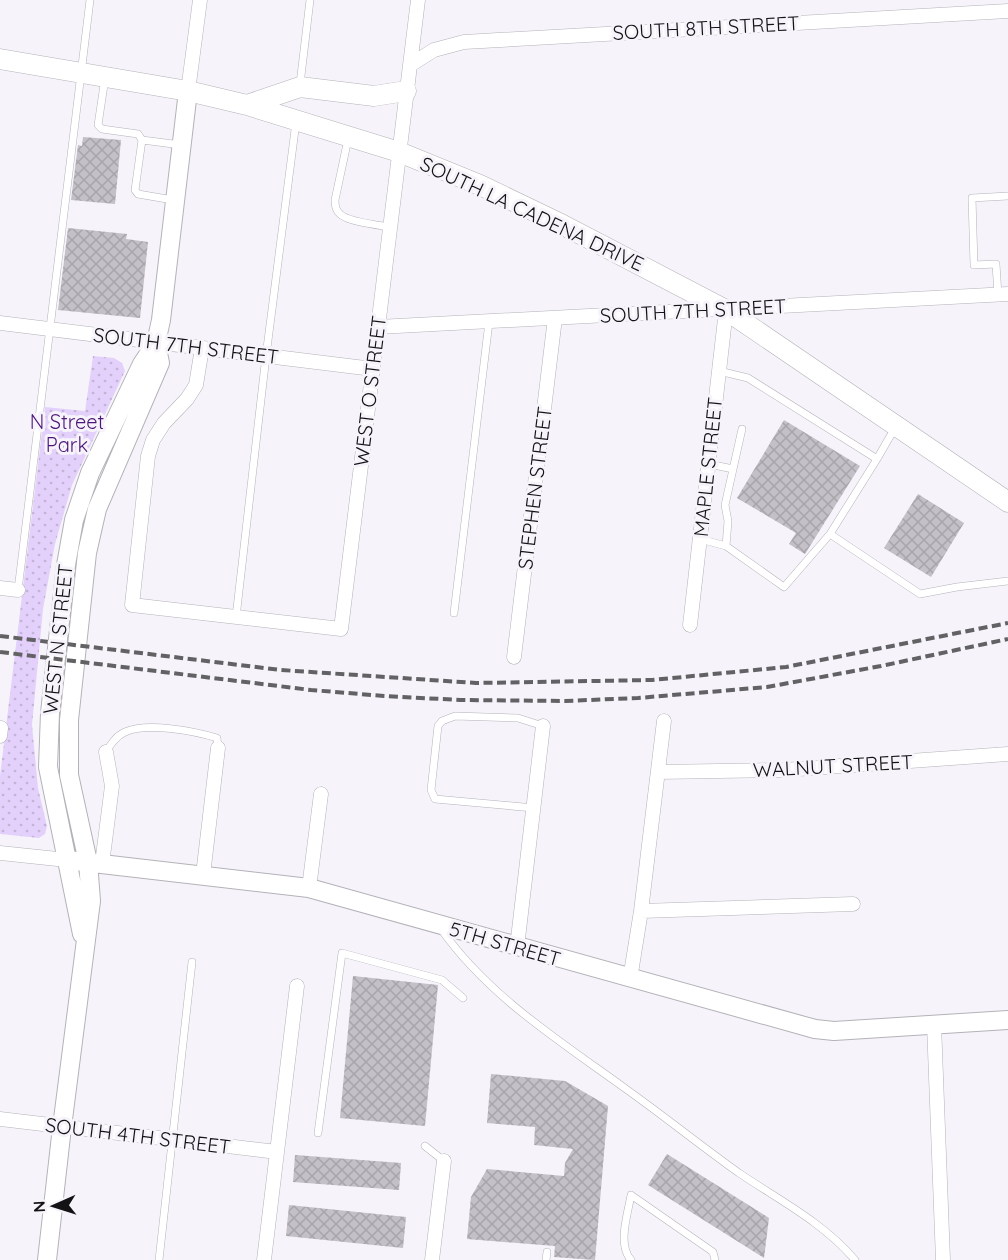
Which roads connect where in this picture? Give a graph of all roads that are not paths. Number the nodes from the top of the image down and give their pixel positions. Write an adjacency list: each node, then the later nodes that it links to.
1 (90, 0): 8 (lane)
2 (200, 0): 12 (street)
3 (310, 0): 10 (lane)
4 (417, 0): 7 (street, WEST O STREET)
5 (1008, 11): 7 (street, SOUTH 8TH STREET)
6 (0, 59): 8 (main road, SOUTH LA CADENA DRIVE)
7 (410, 64): 11 (street, WEST O STREET)
8 (82, 72): 9 (main road, SOUTH LA CADENA DRIVE); 28 (lane)
9 (105, 76): 12 (main road, SOUTH LA CADENA DRIVE); 16 (lane)
10 (300, 87): 11 (main road); 13 (main road)
11 (406, 90): 18 (street, WEST O STREET)
12 (188, 91): 13 (main road, SOUTH LA CADENA DRIVE); 17 (street, WEST N STREET)
13 (247, 105): 14 (main road, SOUTH LA CADENA DRIVE)
14 (297, 119): 15 (main road, SOUTH LA CADENA DRIVE); 31 (lane)
15 (348, 136): 18 (main road, SOUTH LA CADENA DRIVE); 21 (lane)
16 (141, 141): 17 (lane); 20 (lane)
17 (182, 146): 20 (street, WEST N STREET)
18 (399, 152): 21 (street, WEST O STREET); 23 (main road, SOUTH LA CADENA DRIVE)
19 (1008, 196): 22 (lane)
20 (175, 200): 29 (street, WEST N STREET)
21 (390, 227): 27 (street, WEST O STREET)
22 (1003, 295): 23 (street, SOUTH 7TH STREET)
23 (726, 310): 24 (street, SOUTH 7TH STREET); 33 (street, MAPLE STREET); 34 (main road, SOUTH LA CADENA DRIVE)
24 (555, 318): 25 (street, SOUTH 7TH STREET); 49 (street, STEPHEN STREET)
25 (489, 321): 27 (street, SOUTH 7TH STREET); 46 (lane)
26 (0, 323): 28 (street, SOUTH 7TH STREET)
27 (378, 327): 32 (street, WEST O STREET)
28 (50, 329): 29 (street, SOUTH 7TH STREET); 45 (lane)
29 (156, 343): 30 (street, SOUTH 7TH STREET); 59 (street, WEST N STREET); 60 (street, WEST N STREET)
30 (202, 348): 31 (street, SOUTH 7TH STREET); 47 (street)
31 (266, 356): 32 (street, SOUTH 7TH STREET); 47 (lane)
32 (373, 369): 47 (street, WEST O STREET)
33 (719, 371): 36 (lane); 37 (street, MAPLE STREET)
34 (896, 426): 36 (lane); 39 (main road, SOUTH LA CADENA DRIVE)
35 (742, 429): 38 (lane)
36 (877, 459): 40 (lane)
37 (709, 464): 38 (lane); 41 (street, MAPLE STREET)
38 (733, 469): 42 (lane)
39 (1008, 502)
40 (830, 534): 42 (lane); 43 (lane)
41 (700, 539): 42 (lane); 48 (street, MAPLE STREET)
42 (726, 546)
43 (1008, 581)
44 (0, 588): 45 (street)
45 (18, 590)
46 (454, 613)
47 (236, 617)
48 (690, 624)
49 (514, 657)
50 (664, 721): 55 (street)
51 (543, 726): 57 (street); 57 (lane)
52 (218, 748): 53 (lane); 61 (street)
53 (106, 752): 60 (street)
54 (1008, 754): 55 (street, WALNUT STREET)
55 (658, 772): 64 (street)
56 (321, 794): 62 (street)
57 (534, 808): 66 (street)
58 (0, 853): 59 (street, 5TH STREET)
59 (67, 860): 60 (street, 5TH STREET); 67 (street, WEST N STREET)
60 (95, 863): 61 (street, 5TH STREET); 67 (street, WEST N STREET)
61 (203, 875): 62 (street, 5TH STREET)
62 (309, 888): 65 (street, 5TH STREET)
63 (853, 904): 64 (street)
64 (641, 910): 69 (street)
65 (438, 924): 66 (street, 5TH STREET); 87 (lane)
66 (517, 947): 69 (street, 5TH STREET)
67 (84, 951): 75 (street, WEST N STREET)
68 (192, 962): 77 (lane)
69 (630, 979): 73 (street, 5TH STREET)
70 (297, 986): 79 (street)
71 (463, 998): 76 (lane)
72 (1008, 1020): 73 (street, 5TH STREET)
73 (934, 1024): 88 (street)
74 (0, 1119): 75 (street, SOUTH 4TH STREET)
75 (62, 1127): 77 (street, SOUTH 4TH STREET); 81 (street, WEST N STREET)
76 (318, 1133)
77 (173, 1140): 79 (street, SOUTH 4TH STREET); 82 (lane)
78 (425, 1146): 80 (lane)
79 (277, 1152): 83 (street)
80 (444, 1161): 84 (street)
81 (47, 1260)
82 (159, 1260)
83 (264, 1260)
84 (432, 1260)
85 (631, 1260): 86 (lane)
86 (715, 1260)
87 (855, 1260)
88 (943, 1260)

